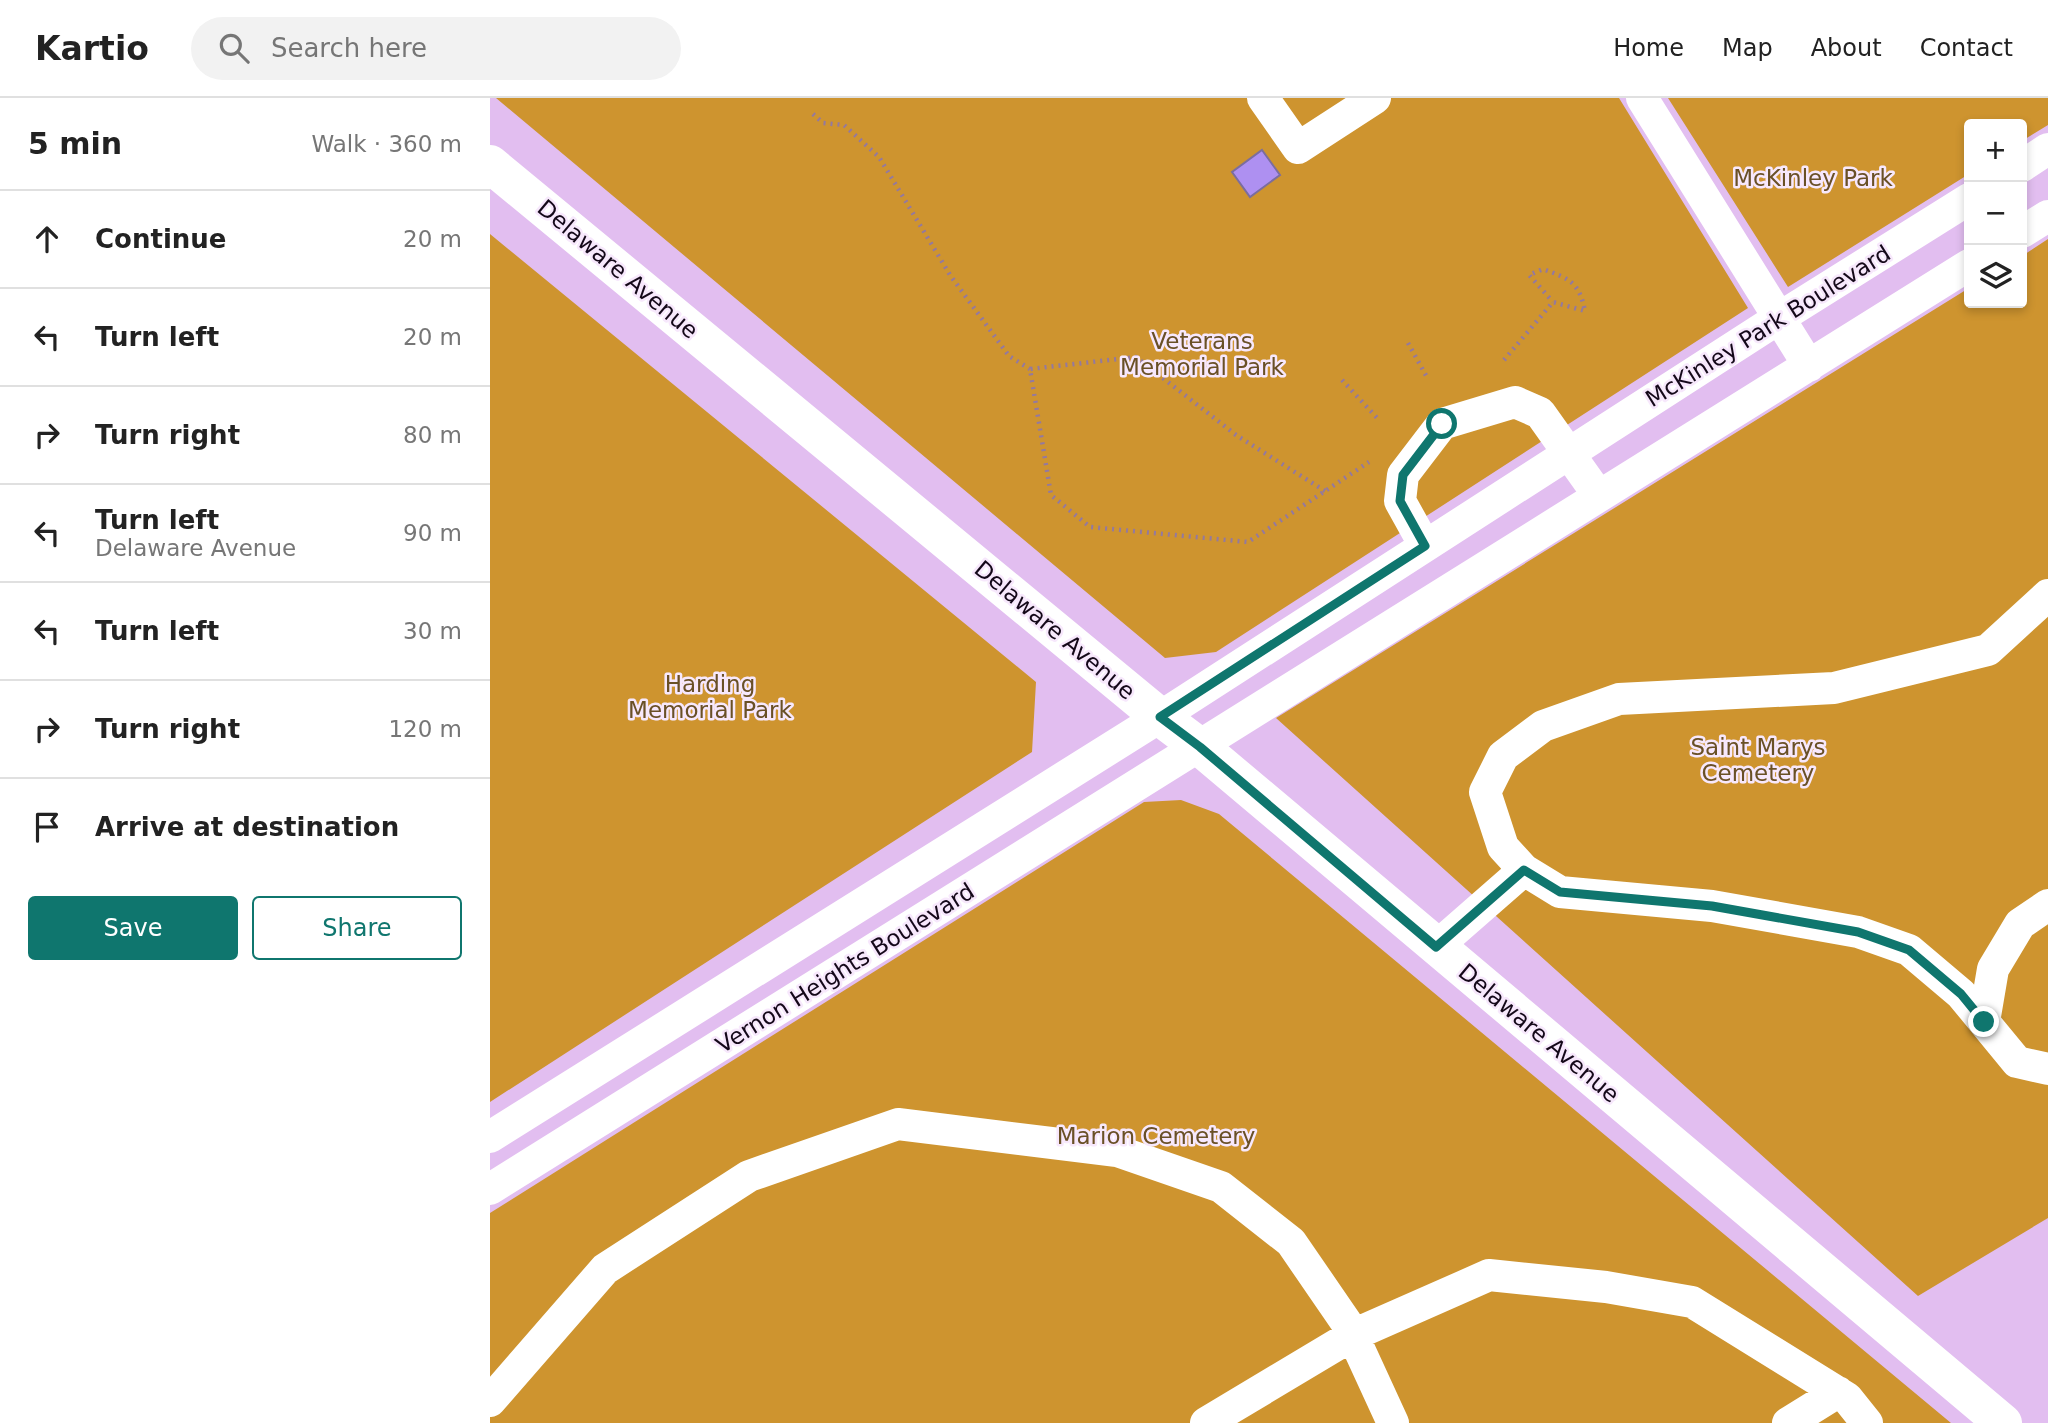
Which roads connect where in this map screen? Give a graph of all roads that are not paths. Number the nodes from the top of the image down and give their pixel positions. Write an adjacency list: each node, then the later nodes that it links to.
1 (1264, 98): 2 (street)
2 (1375, 98)
3 (1642, 98): 11 (street)
4 (2048, 149): 5 (street)
5 (2027, 163)
6 (490, 164): 17 (main road, Delaware Avenue)
7 (1964, 202): 11 (street, McKinley Park Boulevard)
8 (2048, 216): 9 (street)
9 (2027, 229)
10 (1964, 268): 12 (street)
11 (1779, 318): 12 (street); 13 (street, McKinley Park Boulevard)
12 (1809, 366): 14 (street)
13 (1568, 454): 14 (street); 15 (street, McKinley Park Boulevard); 15 (street)
14 (1599, 496): 18 (street)
15 (1425, 546): 17 (street, McKinley Park Boulevard)
16 (2048, 595): 19 (street)
17 (1160, 717): 18 (main road, Delaware Avenue); 24 (street, Vernon Heights Boulevard)
18 (1200, 747): 21 (main road, Delaware Avenue); 25 (street, Vernon Heights Boulevard)
19 (1524, 870): 21 (street); 22 (street)
20 (2048, 905): 22 (street)
21 (1436, 947): 33 (main road, Delaware Avenue)
22 (1984, 1022): 23 (street)
23 (2048, 1069)
24 (490, 1137)
25 (490, 1189)
26 (1353, 1335): 27 (street); 28 (street); 29 (street); 30 (street)
27 (1838, 1392): 31 (street); 32 (street)
28 (490, 1401)
29 (1206, 1423)
30 (1393, 1423)
31 (1788, 1423)
32 (1867, 1423)
33 (2003, 1423)

